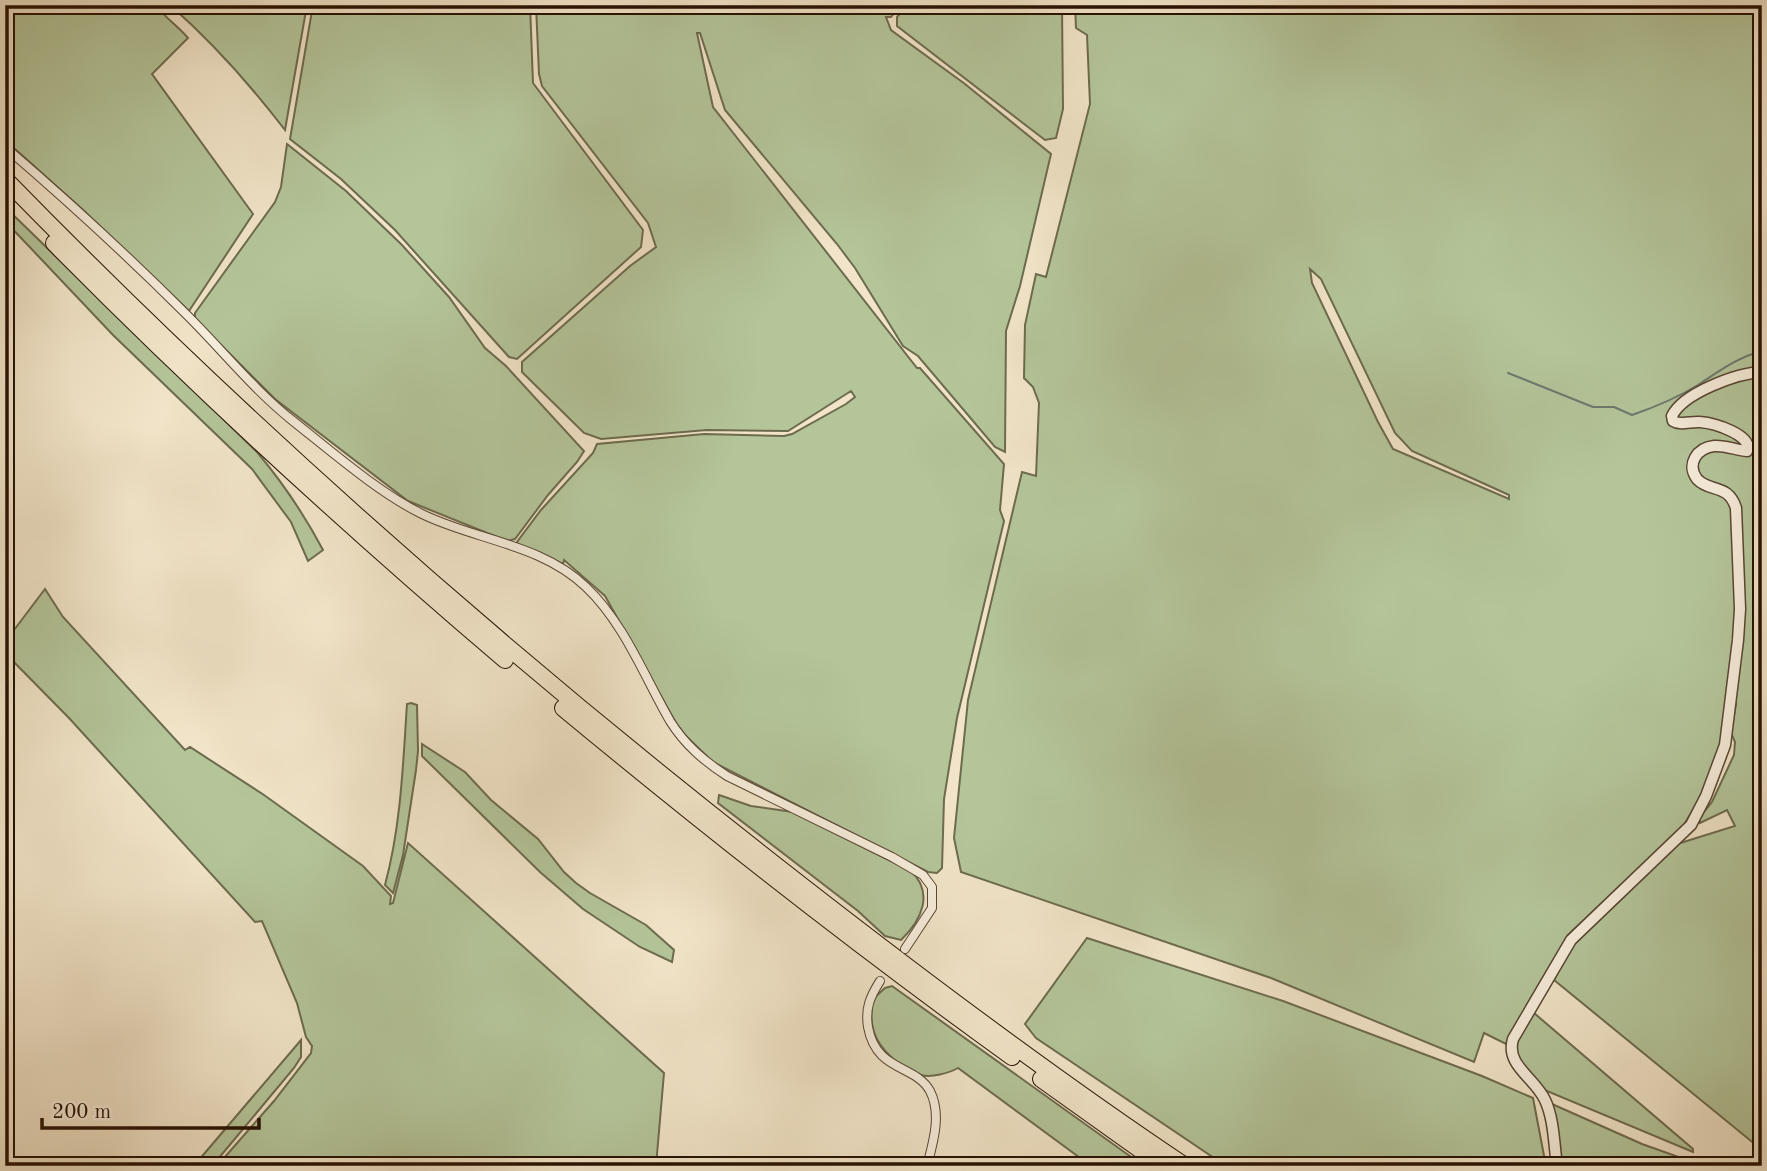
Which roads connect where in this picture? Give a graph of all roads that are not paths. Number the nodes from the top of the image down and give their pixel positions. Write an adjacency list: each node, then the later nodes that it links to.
1 (5, 147): 5 (street)
2 (5, 179): 9 (highway)
3 (5, 194): 8 (highway)
4 (1762, 372): 10 (street)
5 (905, 949)
6 (880, 981): 7 (street)
7 (927, 1166)
8 (1163, 1166)
9 (1185, 1166)
10 (1557, 1166)

